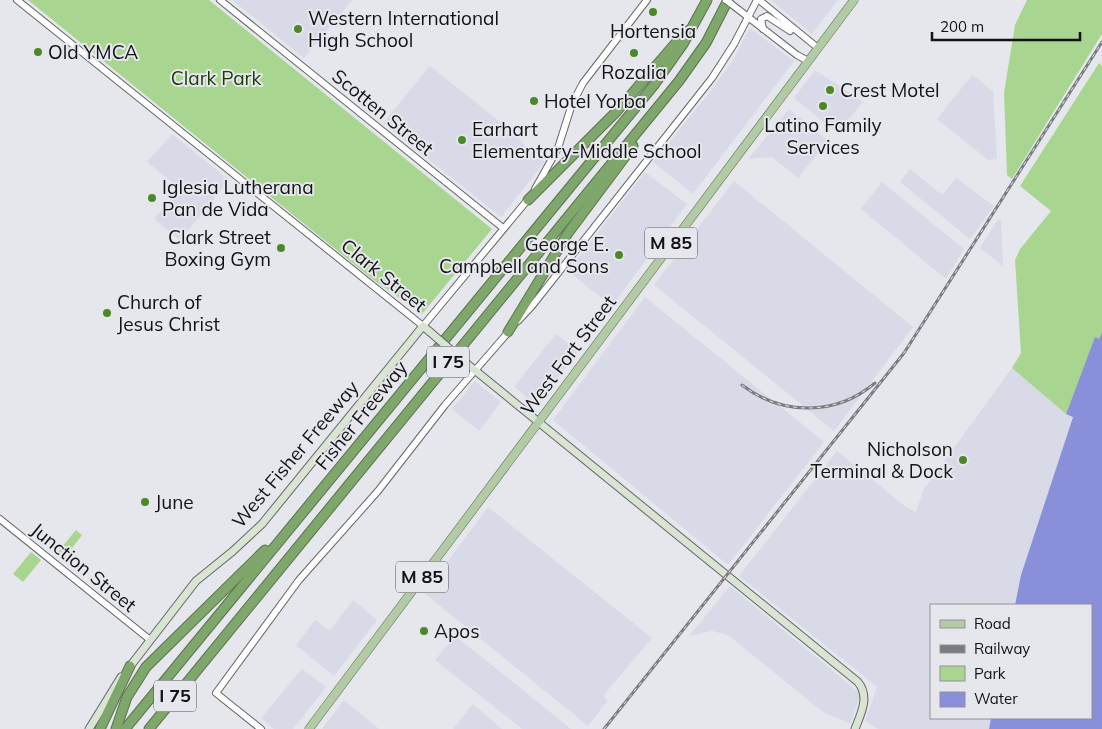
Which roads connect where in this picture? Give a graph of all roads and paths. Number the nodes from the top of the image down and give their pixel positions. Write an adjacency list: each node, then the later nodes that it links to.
1 (17, 0): 16 (street, Clark Street)
2 (220, 0): 15 (street, Scotten Street)
3 (647, 0): 14 (street, West Fisher Freeway)
4 (728, 0): 8 (street, bridge); 13 (highway, Fisher Freeway / I 75)
5 (758, 0): 8 (street); 10 (street)
6 (854, 0): 11 (main road, West Fort Street / M 85)
7 (705, 3): 14 (highway); 21 (highway, Fisher Freeway / I 75)
8 (748, 17): 9 (street); 17 (street)
9 (762, 29): 10 (street); 12 (street)
10 (807, 40): 11 (street)
11 (818, 48): 12 (main road, West Fort Street / M 85)
12 (808, 61): 19 (main road, West Fort Street / M 85)
13 (657, 109): 17 (highway); 24 (highway, Fisher Freeway / I 75)
14 (528, 200): 15 (street, West Fisher Freeway)
15 (503, 228): 16 (street, West Fisher Freeway)
16 (423, 326): 18 (main road, Clark Street, bridge); 22 (main road, West Fisher Freeway)
17 (508, 332): 18 (street)
18 (475, 370): 19 (main road, Clark Street); 31 (street)
19 (539, 421): 32 (main road, West Fort Street / M 85); 33 (main road, Clark Street)
20 (0, 519): 22 (street, Junction Street)
21 (292, 524): 27 (highway); 28 (highway, Fisher Freeway / I 75)
22 (149, 639): 23 (main road, West Fisher Freeway)
23 (130, 666): 25 (main road, West Fisher Freeway); 26 (highway)
24 (186, 684): 29 (highway, Fisher Freeway / I 75); 30 (highway)
25 (89, 729)
26 (100, 729)
27 (116, 729)
28 (125, 729)
29 (149, 729)
30 (157, 729)
31 (260, 729)
32 (308, 729)
33 (855, 729)

